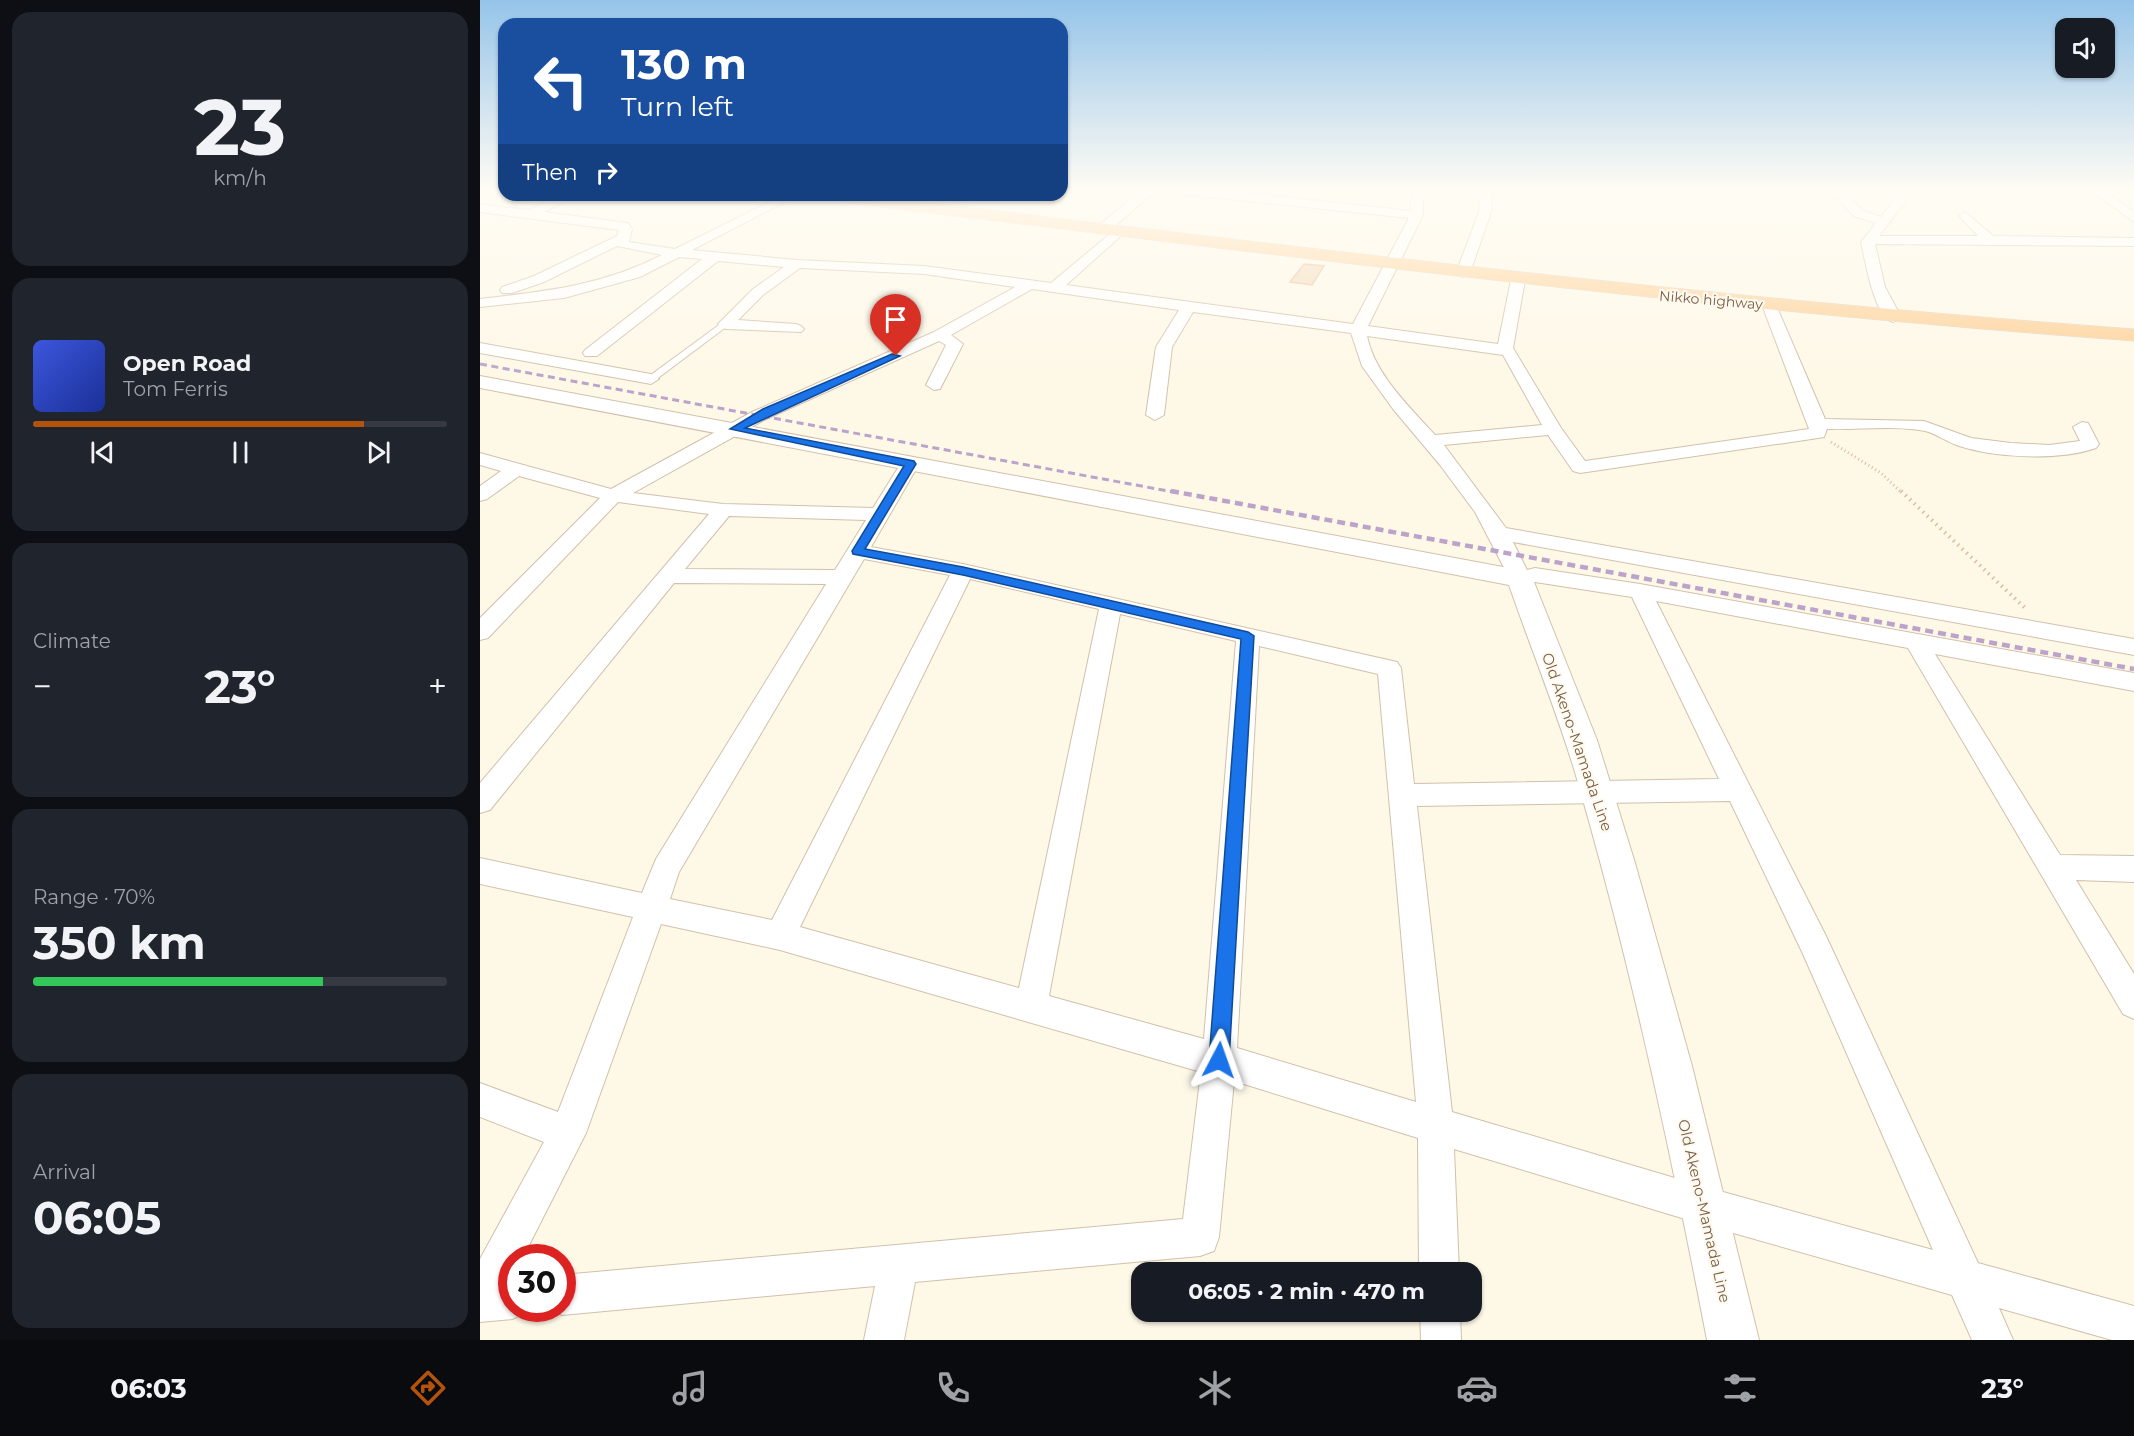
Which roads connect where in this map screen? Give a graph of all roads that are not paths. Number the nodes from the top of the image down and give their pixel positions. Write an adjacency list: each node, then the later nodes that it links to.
1 (593, 253): 16 (street)
2 (674, 253): 3 (street)
3 (677, 253): 9 (street); 17 (street)
4 (1088, 253): 15 (street)
5 (1292, 253): 11 (highway, Nikko highway)
6 (1396, 253): 11 (street)
7 (1470, 253): 12 (street)
8 (1871, 253): 20 (street)
9 (714, 257): 10 (street); 28 (street)
10 (797, 264): 14 (street); 21 (street)
11 (1390, 264): 12 (highway, Nikko highway); 23 (street)
12 (1463, 273): 13 (highway, Nikko highway)
13 (1518, 280): 18 (highway, Nikko highway); 27 (street)
14 (1031, 284): 15 (street); 24 (street)
15 (1054, 288): 19 (street)
16 (485, 292)
17 (480, 303)
18 (1769, 305): 20 (highway, Nikko highway); 36 (street)
19 (1189, 306): 23 (street); 32 (street)
20 (1893, 317): 25 (highway, Nikko highway)
21 (726, 324): 22 (street); 29 (lane)
22 (796, 329)
23 (1358, 330): 27 (street); 37 (street, Old Akeno-Mamada Line)
24 (940, 335): 31 (street); 34 (street)
25 (2134, 335)
26 (480, 348): 29 (street)
27 (1505, 350): 35 (street)
28 (591, 353)
29 (651, 379)
30 (480, 382): 34 (street)
31 (934, 385)
32 (1155, 415)
33 (2082, 427): 36 (street)
34 (735, 429): 39 (street); 42 (street)
35 (1553, 429): 36 (street); 37 (street)
36 (1818, 429)
37 (1432, 441): 45 (street, Old Akeno-Mamada Line)
38 (480, 459): 40 (street)
39 (910, 464): 44 (street); 50 (street)
40 (516, 469): 41 (street); 42 (street)
41 (480, 495)
42 (614, 496): 43 (street); 53 (street)
43 (723, 510): 44 (street); 48 (street)
44 (881, 514): 46 (street)
45 (1499, 533): 50 (street, Old Akeno-Mamada Line); 56 (street)
46 (858, 551): 47 (street); 49 (street)
47 (963, 571): 52 (street); 66 (street)
48 (668, 576): 49 (street); 61 (street)
49 (842, 577): 65 (street)
50 (1520, 578): 51 (street); 59 (street, Old Akeno-Mamada Line)
51 (1640, 591): 55 (street); 58 (street)
52 (1111, 605): 54 (street); 68 (street)
53 (480, 632)
54 (1248, 636): 60 (street); 69 (street)
55 (1917, 644): 57 (street); 62 (street)
56 (2134, 646)
57 (2128, 686)
58 (1737, 790): 59 (street); 76 (street)
59 (1598, 793): 60 (street); 73 (street, Old Akeno-Mamada Line)
60 (1402, 795): 71 (street)
61 (480, 802)
62 (2052, 867): 63 (street); 67 (street)
63 (2134, 869)
64 (480, 871): 65 (street)
65 (650, 908): 66 (street); 72 (street)
66 (780, 936): 68 (street)
67 (2134, 1003)
68 (1031, 1006): 69 (street)
69 (1219, 1060): 71 (street); 75 (street)
70 (480, 1100): 72 (street)
71 (1436, 1126): 73 (street); 74 (street)
72 (568, 1133): 79 (street)
73 (1705, 1206): 76 (street); 84 (street, Old Akeno-Mamada Line)
74 (1439, 1262)
75 (899, 1264): 77 (street); 82 (street)
76 (1964, 1277): 81 (street); 85 (street)
77 (576, 1294)
78 (498, 1299): 79 (street)
79 (480, 1300)
80 (1440, 1322): 83 (street)
81 (2134, 1326)
82 (884, 1340)
83 (1441, 1340)
84 (1733, 1340)
85 (1993, 1340)

